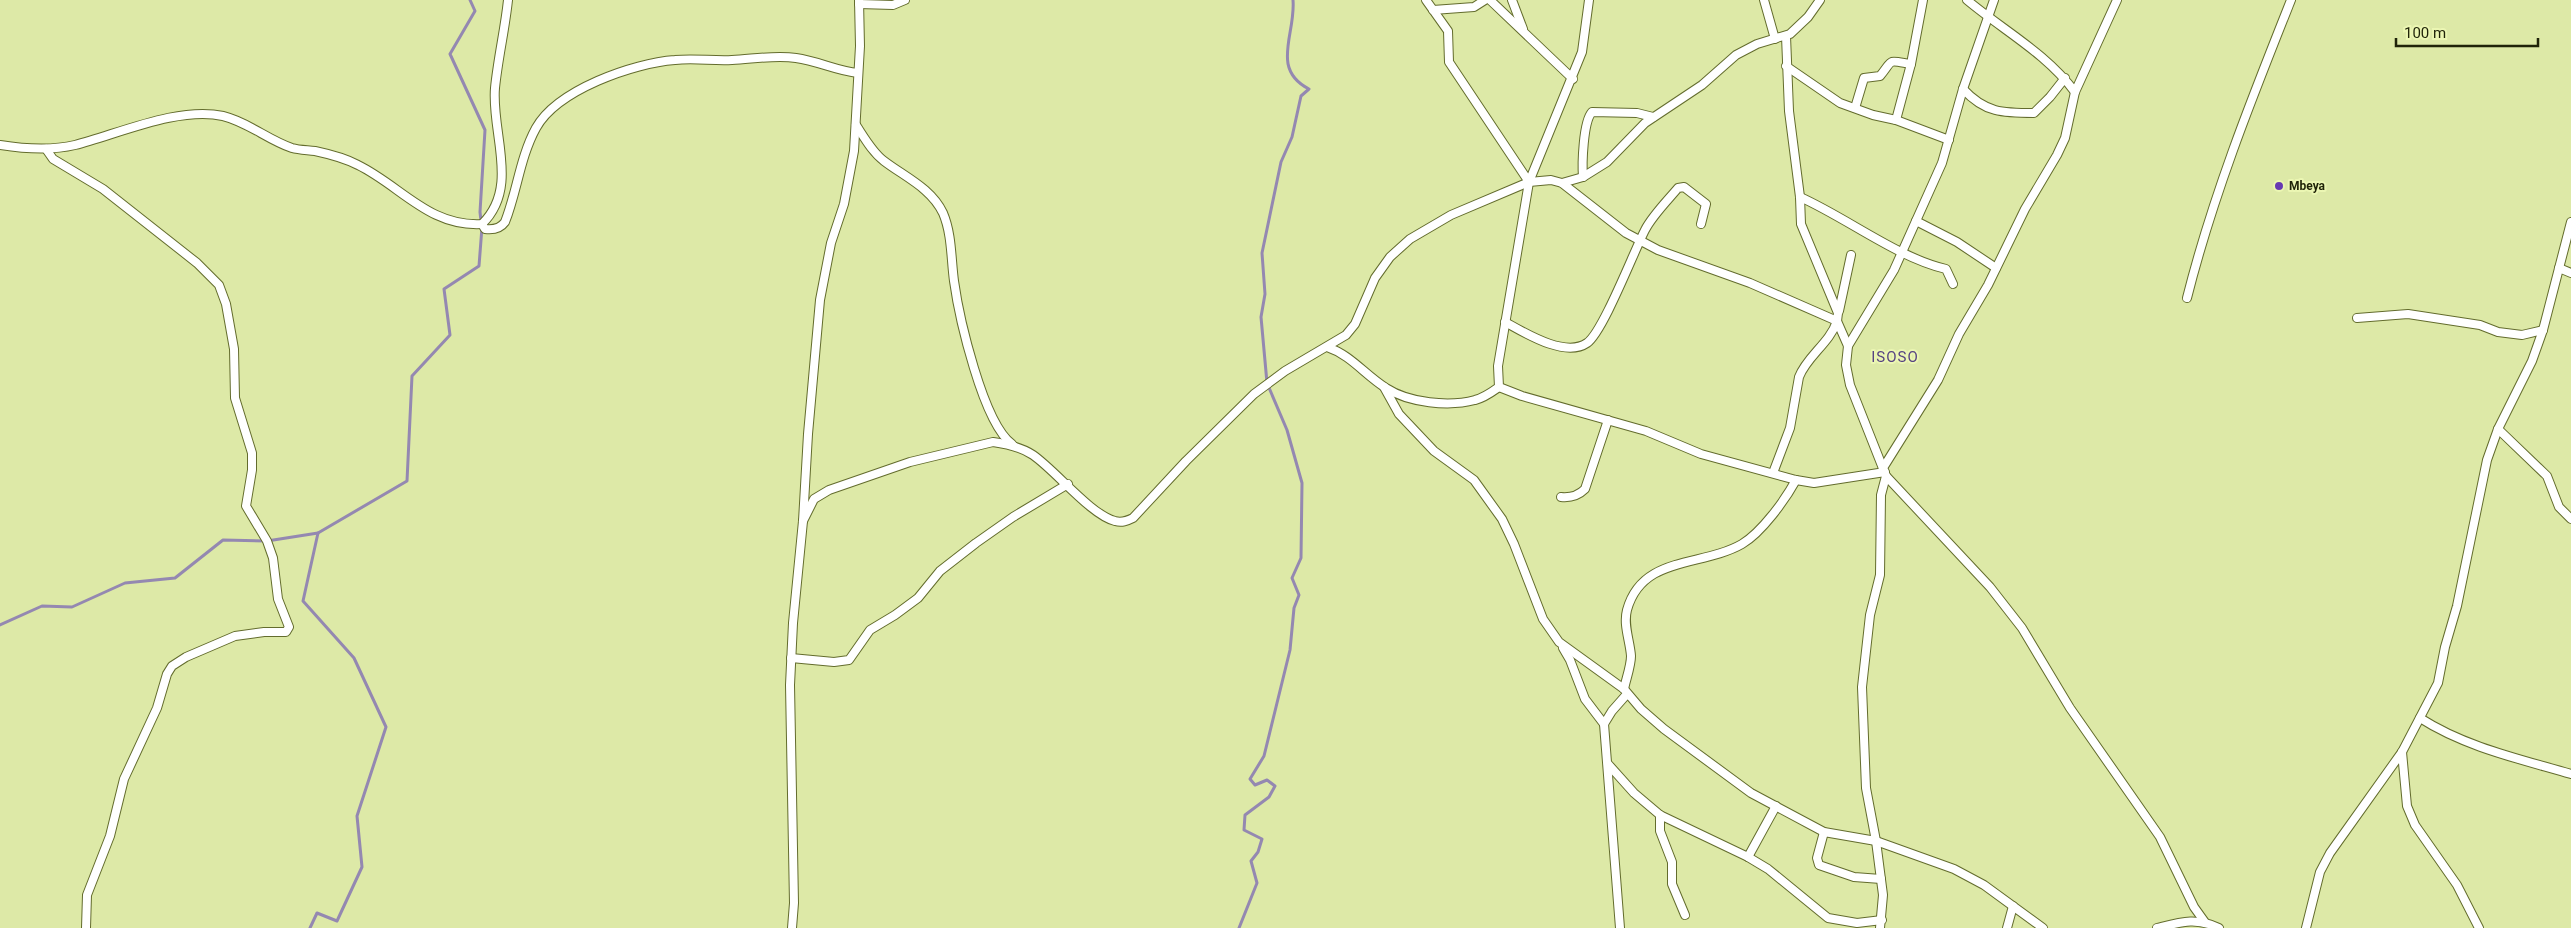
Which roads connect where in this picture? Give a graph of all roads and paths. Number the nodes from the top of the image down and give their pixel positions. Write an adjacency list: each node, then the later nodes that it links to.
1 (508, 0): 41 (street)
2 (905, 0): 15 (street)
3 (1426, 0): 16 (street)
4 (1485, 0): 16 (street)
5 (1490, 0): 18 (street)
6 (1512, 0): 18 (street)
7 (1589, 0): 25 (street)
8 (1764, 0): 20 (street)
9 (1820, 0): 19 (street)
10 (1924, 0): 21 (street)
11 (1967, 0): 17 (street)
12 (1994, 0): 17 (street)
13 (2117, 0): 27 (street)
14 (2291, 0): 50 (street)
15 (859, 2): 23 (street)
16 (1433, 10): 36 (street)
17 (1989, 16): 24 (street); 26 (street)
18 (1525, 34): 25 (street)
19 (1786, 36): 20 (street); 22 (street)
20 (1775, 39): 29 (street)
21 (1911, 64): 28 (street); 30 (street)
22 (1786, 66): 28 (street); 38 (street)
23 (858, 73): 31 (street); 41 (street)
24 (2064, 78): 26 (street); 27 (street)
25 (1573, 79): 36 (street)
26 (1963, 89): 32 (street)
27 (2075, 92): 46 (street)
28 (1855, 108): 30 (street)
29 (1654, 117): 35 (street); 35 (street)
30 (1896, 120): 32 (street)
31 (856, 125): 61 (street); 68 (street)
32 (1949, 140): 39 (street)
33 (0, 145): 34 (street)
34 (46, 149): 41 (street); 87 (street)
35 (1583, 177): 37 (street)
36 (1529, 182): 37 (street); 53 (street); 56 (street)
37 (1562, 183): 43 (street)
38 (1800, 197): 44 (street); 51 (street)
39 (1916, 221): 44 (street); 46 (street)
40 (2571, 222): 47 (street)
41 (482, 224)
42 (1701, 224): 43 (street)
43 (1641, 240): 51 (street); 53 (street)
44 (1903, 251): 49 (street); 55 (street)
45 (1851, 255): 51 (street)
46 (1996, 268): 62 (street)
47 (2559, 268): 48 (street); 54 (street)
48 (2571, 273)
49 (1953, 284)
50 (2187, 298)
51 (1838, 317): 55 (street); 63 (street)
52 (2357, 318): 54 (street)
53 (1505, 322): 58 (street)
54 (2543, 330): 60 (street)
55 (1848, 346): 62 (street)
56 (1326, 347): 57 (street); 65 (street)
57 (1384, 387): 58 (street); 69 (street)
58 (1499, 387): 59 (street)
59 (1608, 420): 63 (street); 66 (street)
60 (2498, 429): 67 (street); 72 (street)
61 (1020, 449): 65 (street); 68 (street)
62 (1885, 472): 64 (street); 80 (street); 85 (street)
63 (1773, 473): 64 (street)
64 (1796, 480): 71 (street)
65 (1068, 484): 70 (street)
66 (1561, 497)
67 (2571, 519)
68 (803, 521): 70 (street)
69 (1559, 642): 71 (street); 73 (street)
70 (791, 658): 88 (street)
71 (1626, 691): 73 (street); 77 (street)
72 (2420, 718): 74 (street); 76 (street)
73 (1604, 724): 75 (street)
74 (2402, 752): 94 (street); 95 (street)
75 (1608, 764): 78 (street); 89 (street)
76 (2571, 774)
77 (1776, 806): 79 (street); 81 (street)
78 (1660, 815): 81 (street); 84 (street)
79 (1824, 832): 80 (street); 82 (street)
80 (1876, 841): 82 (street); 83 (street)
81 (1748, 857): 86 (street)
82 (1881, 879): 86 (street)
83 (2013, 906): 90 (street); 91 (street)
84 (1685, 915)
85 (2204, 921): 92 (street); 93 (street)
86 (1881, 924)
87 (86, 928)
88 (792, 928)
89 (1620, 928)
90 (2007, 928)
91 (2043, 928)
92 (2157, 928)
93 (2219, 928)
94 (2306, 928)
95 (2478, 928)

